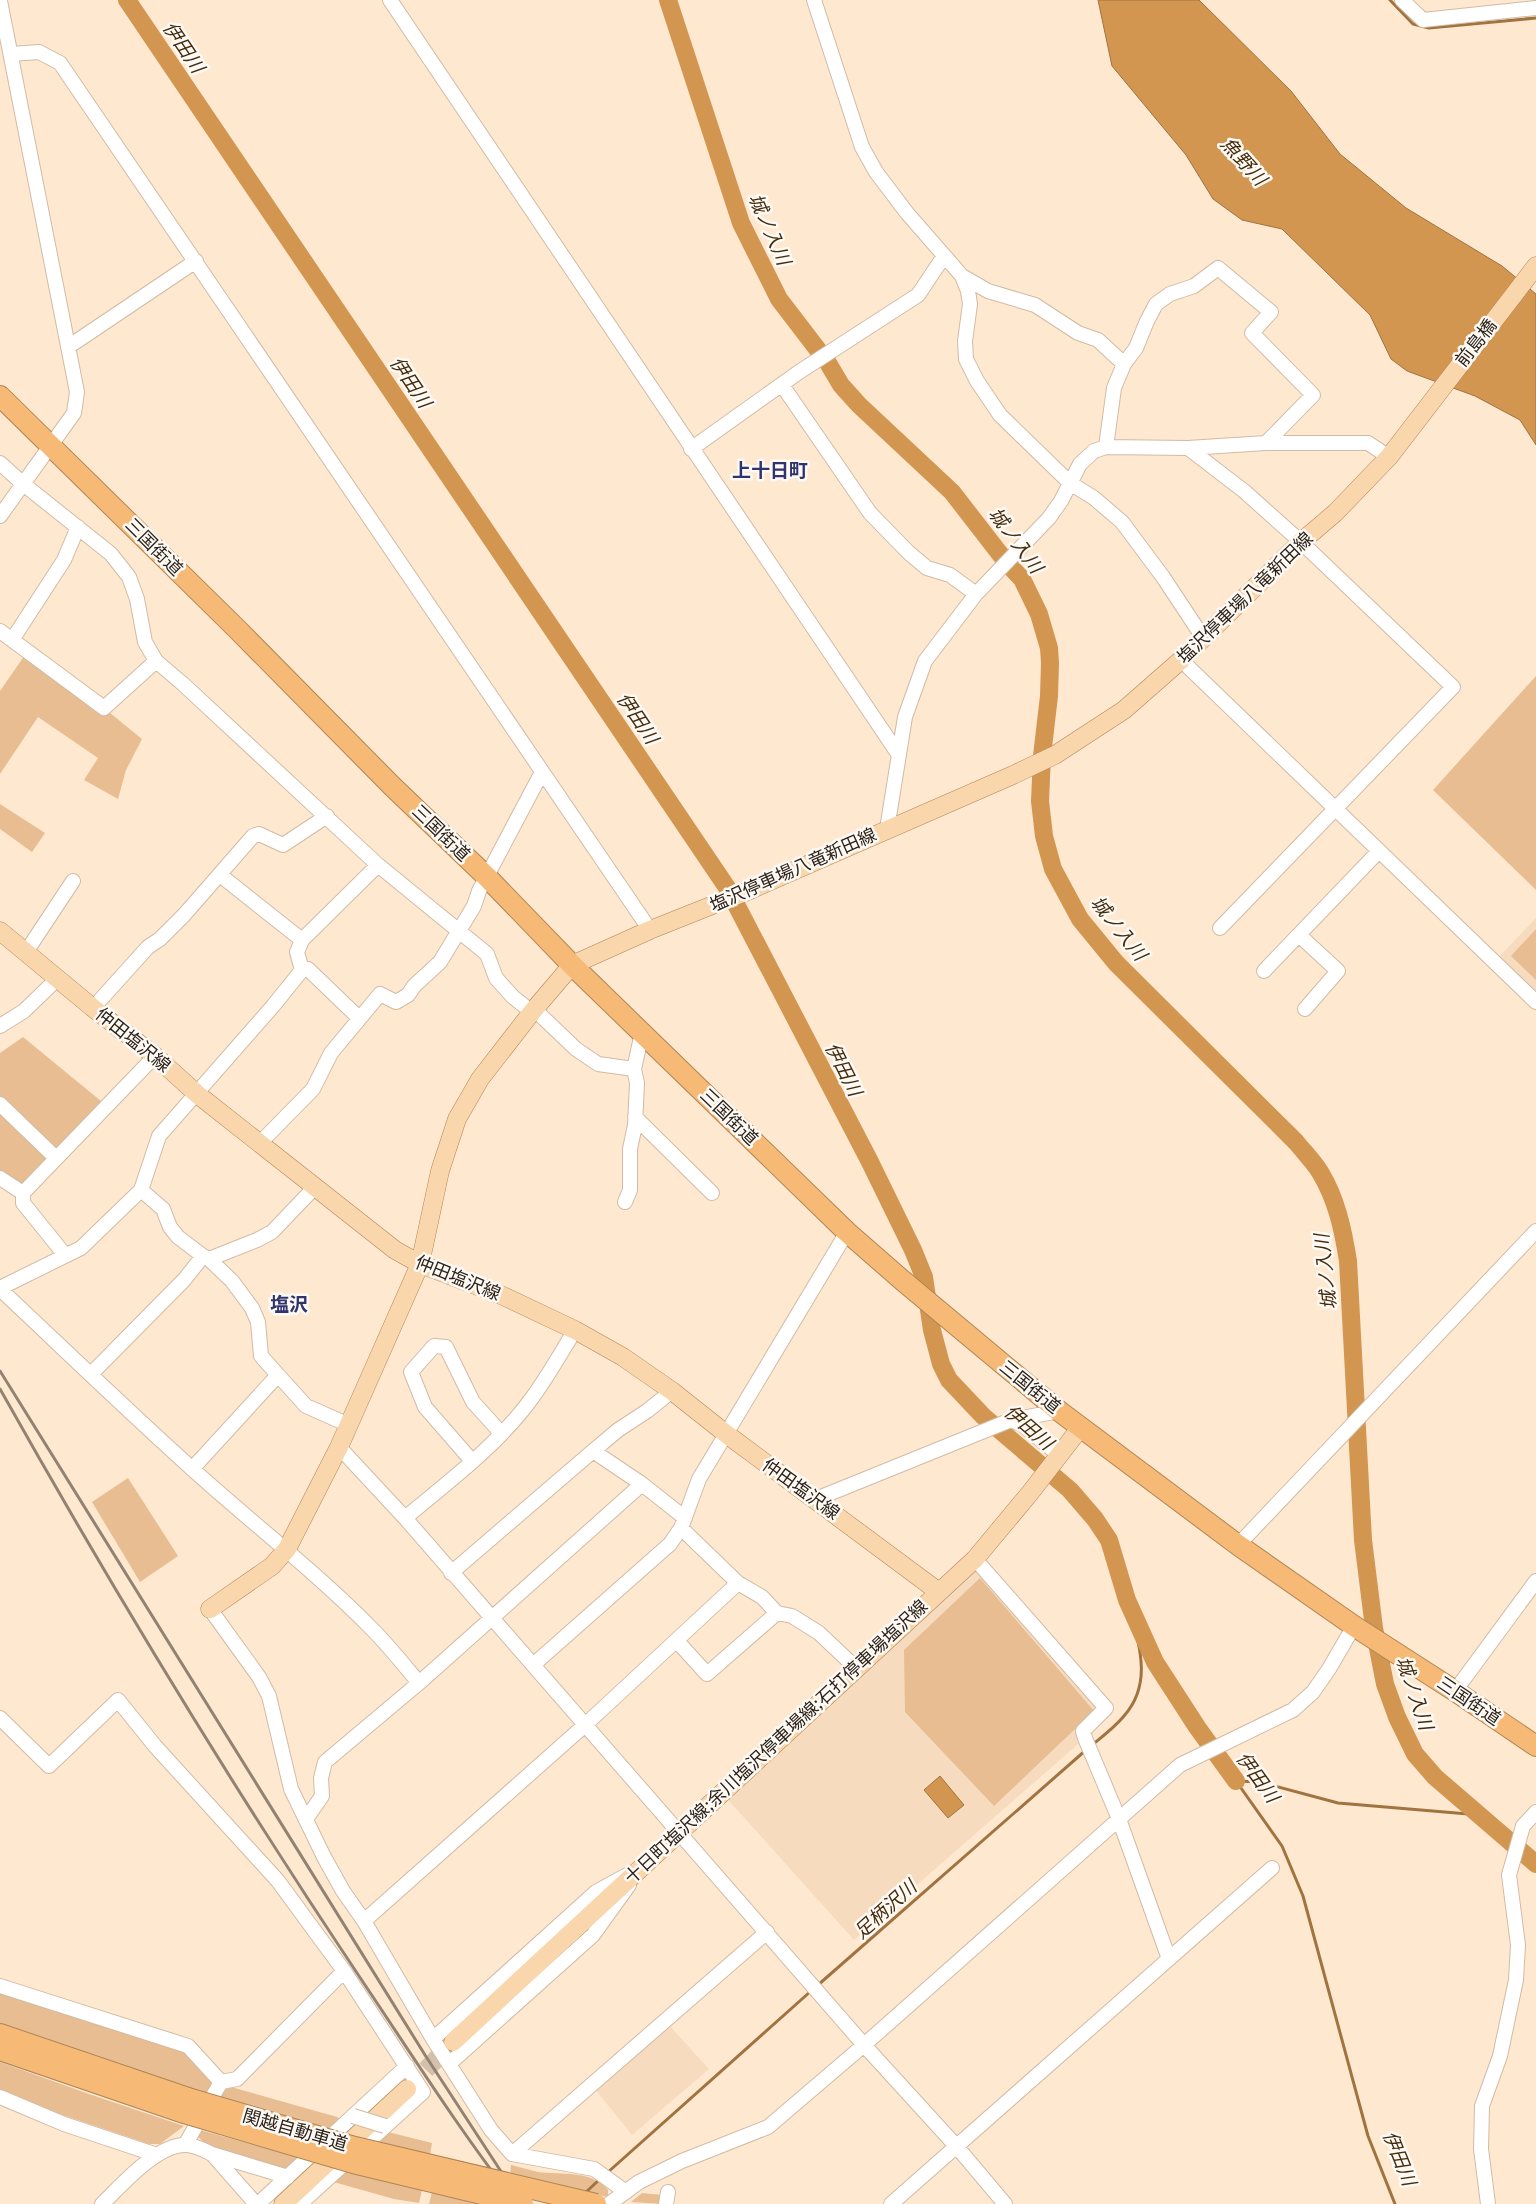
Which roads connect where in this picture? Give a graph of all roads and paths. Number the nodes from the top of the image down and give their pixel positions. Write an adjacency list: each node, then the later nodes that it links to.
1 (390, 0): 20 (street)
2 (814, 0): 7 (street)
3 (0, 1): 6 (street)
4 (1407, 2): 5 (street)
5 (1536, 8)
6 (11, 54): 8 (street); 11 (street)
7 (944, 256): 10 (street); 13 (street)
8 (196, 261): 11 (street); 35 (street)
9 (1536, 266): 15 (main road, 前島橋)
10 (962, 276): 12 (street); 23 (street)
11 (68, 347): 17 (street)
12 (1124, 364): 16 (street); 18 (street)
13 (782, 385): 20 (street); 28 (street)
14 (0, 396): 17 (highway, 三国街道)
15 (1416, 420): 21 (main road, 塩沢停車場八竜新田線)
16 (1266, 443): 19 (street); 21 (street)
17 (52, 446): 24 (street); 42 (highway, 三国街道)
18 (1106, 447): 19 (street); 23 (street)
19 (1188, 448): 27 (street)
20 (691, 449): 34 (street)
21 (1389, 457): 27 (main road, 塩沢停車場八竜新田線)
22 (0, 463): 24 (street)
23 (1070, 483): 28 (street); 30 (street)
24 (22, 484): 25 (street); 26 (street)
25 (0, 516)
26 (78, 527): 31 (street); 33 (street)
27 (1301, 542): 30 (main road, 塩沢停車場八竜新田線); 36 (street)
28 (976, 594): 34 (street)
29 (0, 632): 31 (street)
30 (1204, 639): 32 (main road, 塩沢停車場八竜新田線)
31 (12, 640): 33 (street)
32 (1181, 660): 36 (street); 38 (main road, 塩沢停車場八竜新田線)
33 (156, 662): 37 (street)
34 (899, 755): 38 (street)
35 (542, 772): 42 (street); 45 (street)
36 (1336, 808): 39 (street); 44 (street)
37 (327, 816): 40 (street); 41 (street)
38 (887, 829): 45 (main road, 塩沢停車場八竜新田線)
39 (1379, 851): 48 (street); 55 (street)
40 (378, 864): 47 (street); 49 (street)
41 (220, 875): 49 (street); 56 (street)
42 (487, 877): 47 (street); 51 (highway, 三国街道)
43 (73, 881): 50 (street)
44 (1220, 928)
45 (650, 930): 51 (main road, 塩沢停車場八竜新田線)
46 (0, 931): 50 (main road, 仲田塩沢線)
47 (459, 932): 58 (street); 59 (street)
48 (1299, 934): 53 (street); 57 (street)
49 (302, 940): 52 (street)
50 (26, 952): 54 (main road, 仲田塩沢線)
51 (572, 965): 58 (main road); 61 (highway, 三国街道)
52 (302, 970): 59 (street); 64 (street)
53 (1264, 970)
54 (58, 978): 56 (main road, 仲田塩沢線); 60 (street)
55 (1536, 1002)
56 (93, 1008): 62 (main road, 仲田塩沢線)
57 (1305, 1009)
58 (533, 1010): 63 (street); 79 (main road)
59 (359, 1018): 67 (street)
60 (0, 1026)
61 (642, 1032): 63 (street); 76 (highway, 三国街道)
62 (155, 1056): 64 (main road, 仲田塩沢線); 68 (street)
63 (634, 1069): 66 (street)
64 (197, 1094): 67 (main road, 仲田塩沢線); 71 (street)
65 (0, 1104): 68 (street)
66 (635, 1117): 73 (street); 74 (street)
67 (260, 1143): 70 (main road, 仲田塩沢線)
68 (56, 1158): 72 (street)
69 (0, 1178): 72 (street)
70 (315, 1187): 78 (street); 79 (main road, 仲田塩沢線)
71 (141, 1190): 77 (street); 78 (street)
72 (23, 1193): 77 (street)
73 (712, 1194)
74 (625, 1202)
75 (1536, 1231): 100 (street)
76 (847, 1232): 85 (highway, 三国街道); 90 (street)
77 (65, 1255): 80 (street)
78 (206, 1258): 82 (street); 83 (street)
79 (420, 1264): 81 (main road, 仲田塩沢線); 87 (main road)
80 (0, 1288): 82 (street)
81 (575, 1330): 84 (main road, 仲田塩沢線); 89 (street)
82 (91, 1374): 95 (street)
83 (278, 1375): 87 (street); 95 (street)
84 (672, 1390): 90 (main road, 仲田塩沢線); 92 (street)
85 (1059, 1411): 86 (street); 88 (highway, 三国街道)
86 (1011, 1420): 93 (street); 97 (street)
87 (349, 1425): 91 (main road)
88 (1081, 1427): 93 (main road, 十日町塩沢線;余川塩沢停車場線;石打停車場塩沢線); 100 (highway, 三国街道)
89 (501, 1433): 94 (street); 94 (street)
90 (725, 1433): 97 (main road, 仲田塩沢線); 99 (street)
91 (339, 1448): 98 (street); 101 (main road)
92 (593, 1451): 96 (street); 103 (street)
93 (1059, 1455): 102 (main road, 十日町塩沢線;余川塩沢停車場線;石打停車場塩沢線)
94 (472, 1461): 98 (street)
95 (192, 1469): 101 (street)
96 (642, 1484): 99 (street); 109 (street)
97 (816, 1499): 106 (main road, 仲田塩沢線)
98 (405, 1518): 103 (street)
99 (683, 1523): 105 (street); 112 (street)
100 (1238, 1545): 110 (highway, 三国街道)
101 (287, 1549): 107 (main road); 114 (street)
102 (975, 1559): 106 (main road, 十日町塩沢線;余川塩沢停車場線;石打停車場塩沢線); 121 (street)
103 (452, 1573): 109 (street)
104 (1536, 1581): 115 (street)
105 (738, 1583): 108 (street); 111 (street)
106 (939, 1592): 113 (main road, 十日町塩沢線;余川塩沢停車場線;石打停車場塩沢線)
107 (210, 1609): 120 (street)
108 (777, 1613): 111 (street); 113 (street)
109 (492, 1619): 112 (street); 114 (street)
110 (1354, 1626): 115 (highway, 三国街道); 121 (street)
111 (677, 1641): 117 (street)
112 (533, 1665): 117 (street)
113 (856, 1668): 122 (main road, 十日町塩沢線;余川塩沢停車場線;石打停車場塩沢線)
114 (419, 1683): 120 (street)
115 (1455, 1690): 118 (highway, 三国街道)
116 (0, 1718): 128 (street)
117 (585, 1725): 122 (street); 125 (street)
118 (1536, 1746)
119 (1536, 1812): 159 (street)
120 (306, 1819): 125 (street)
121 (1119, 1819): 127 (street); 133 (street)
122 (679, 1832): 123 (main road, 十日町塩沢線;余川塩沢停車場線;石打停車場塩沢線); 126 (street)
123 (640, 1867): 131 (street); 132 (main road, 十日町塩沢線;余川塩沢停車場線;石打停車場塩沢線); 135 (street)
124 (1272, 1868): 127 (street)
125 (364, 1921): 131 (street)
126 (767, 1932): 133 (street); 147 (street)
127 (1169, 1959): 144 (street)
128 (344, 1971): 136 (street); 137 (street)
129 (0, 1986): 137 (street)
130 (0, 2034): 140 (highway, 関越自動車道)
131 (433, 2039): 135 (street)
132 (453, 2042)
133 (864, 2045): 144 (street); 149 (street)
134 (0, 2050): 140 (highway, 関越自動車道)
135 (449, 2064): 147 (street)
136 (407, 2066): 141 (street); 142 (street)
137 (221, 2082): 143 (street)
138 (407, 2089): 152 (main road)
139 (0, 2097): 145 (street)
140 (186, 2106): 154 (highway, 関越自動車道, bridge); 155 (highway, 関越自動車道, bridge)
141 (353, 2116): 142 (street, bridge); 148 (street)
142 (385, 2126): 153 (street)
143 (185, 2144): 145 (street); 146 (street)
144 (957, 2146): 157 (street); 158 (street)
145 (154, 2154): 150 (street)
146 (212, 2154): 148 (street); 151 (street)
147 (512, 2154): 149 (street)
148 (288, 2177): 151 (street)
149 (626, 2192): 156 (street)
150 (102, 2204)
151 (257, 2204)
152 (283, 2204)
153 (300, 2204)
154 (523, 2204)
155 (596, 2204)
156 (609, 2204)
157 (891, 2204)
158 (1005, 2204)
159 (1488, 2204)

